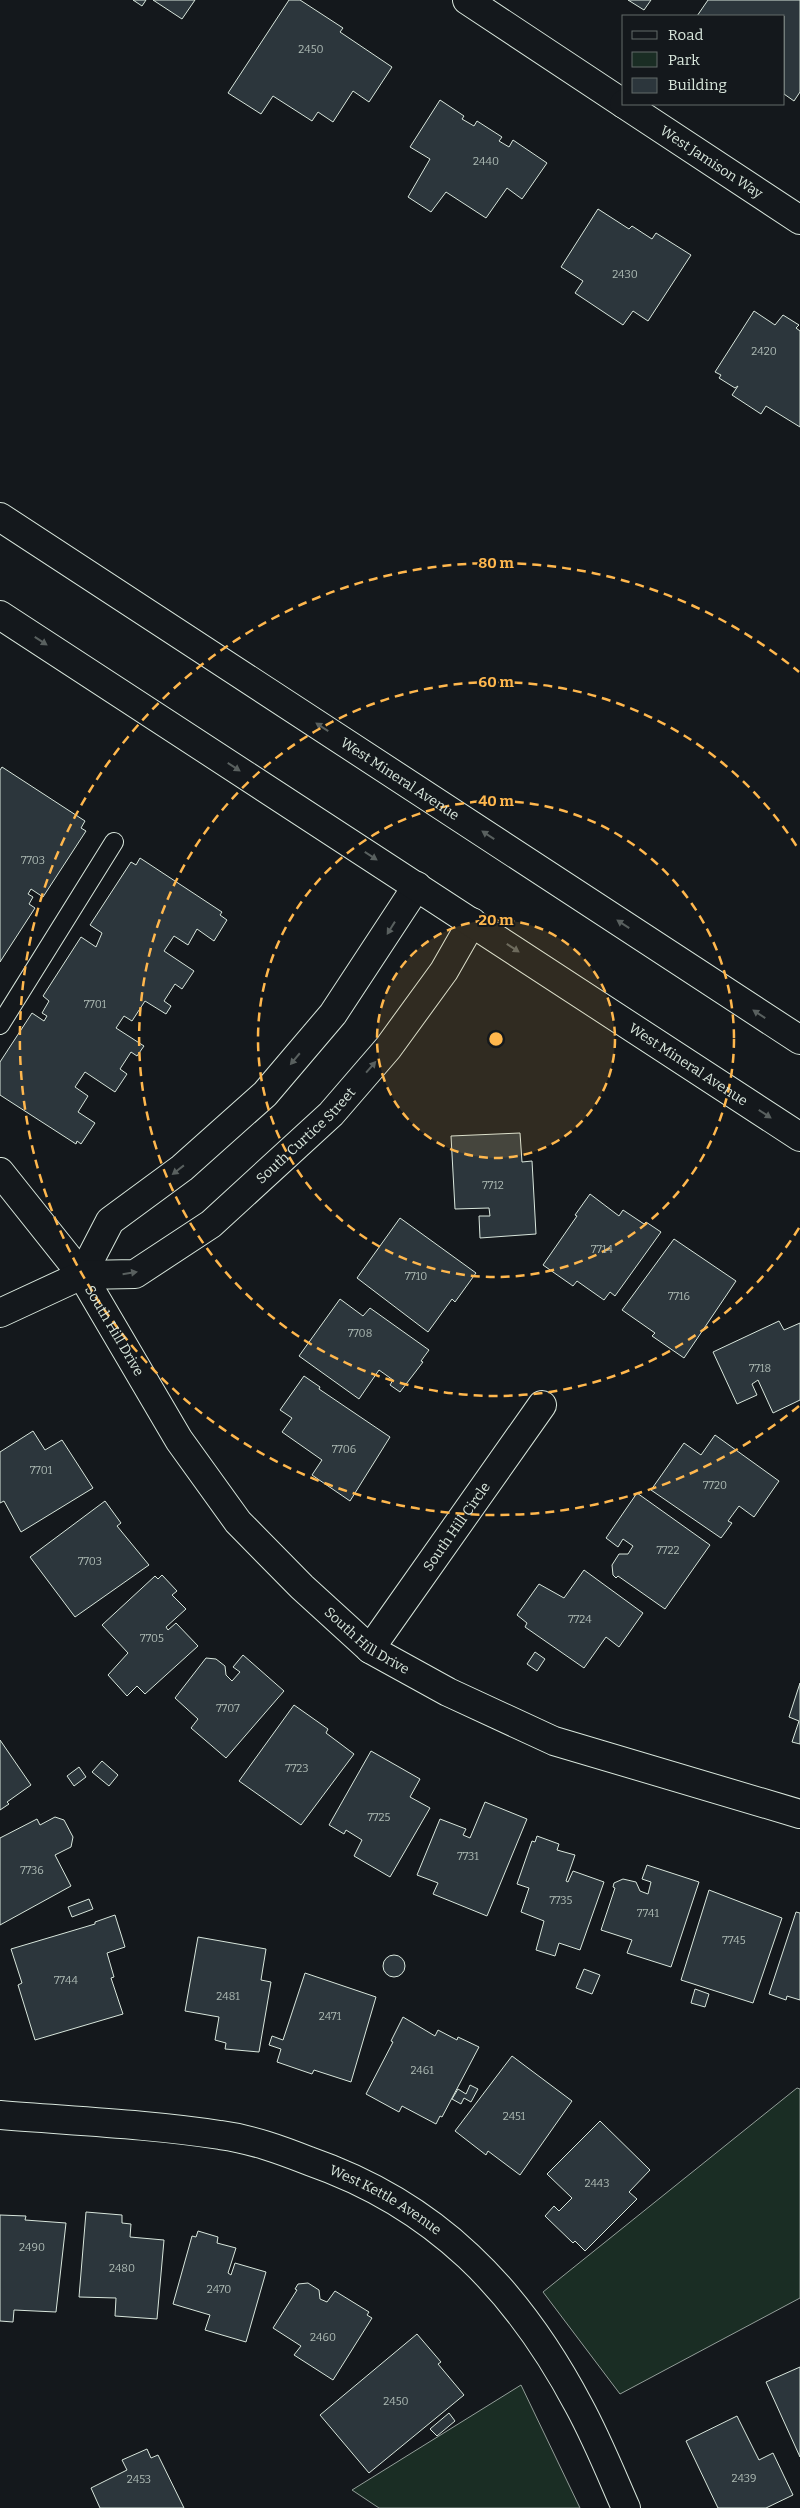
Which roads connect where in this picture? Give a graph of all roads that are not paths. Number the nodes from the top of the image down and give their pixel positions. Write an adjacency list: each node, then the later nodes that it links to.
1 (467, 0): 2 (street, West Jamison Way)
2 (622, 103)
3 (626, 105): 4 (street, West Jamison Way)
4 (800, 220)
5 (0, 517): 11 (street, West Mineral Avenue, one-way to 5)
6 (0, 615): 8 (street, West Mineral Avenue, one-way to 8)
7 (114, 842): 10 (lane)
8 (417, 886): 9 (street, West Mineral Avenue); 14 (street, one-way to 14)
9 (472, 922): 12 (street, West Mineral Avenue, one-way to 12); 14 (street, South Curtice Street, one-way to 9)
10 (0, 1025)
11 (800, 1040)
12 (800, 1137)
13 (0, 1172): 14 (street, South Hill Drive)
14 (82, 1275): 15 (street, South Curtice Street); 17 (street, South Hill Drive)
15 (0, 1313)
16 (542, 1404): 17 (street, South Hill Circle)
17 (370, 1649): 18 (street, South Hill Drive)
18 (800, 1814)
19 (0, 2115): 20 (street, West Kettle Avenue)
20 (626, 2508)

